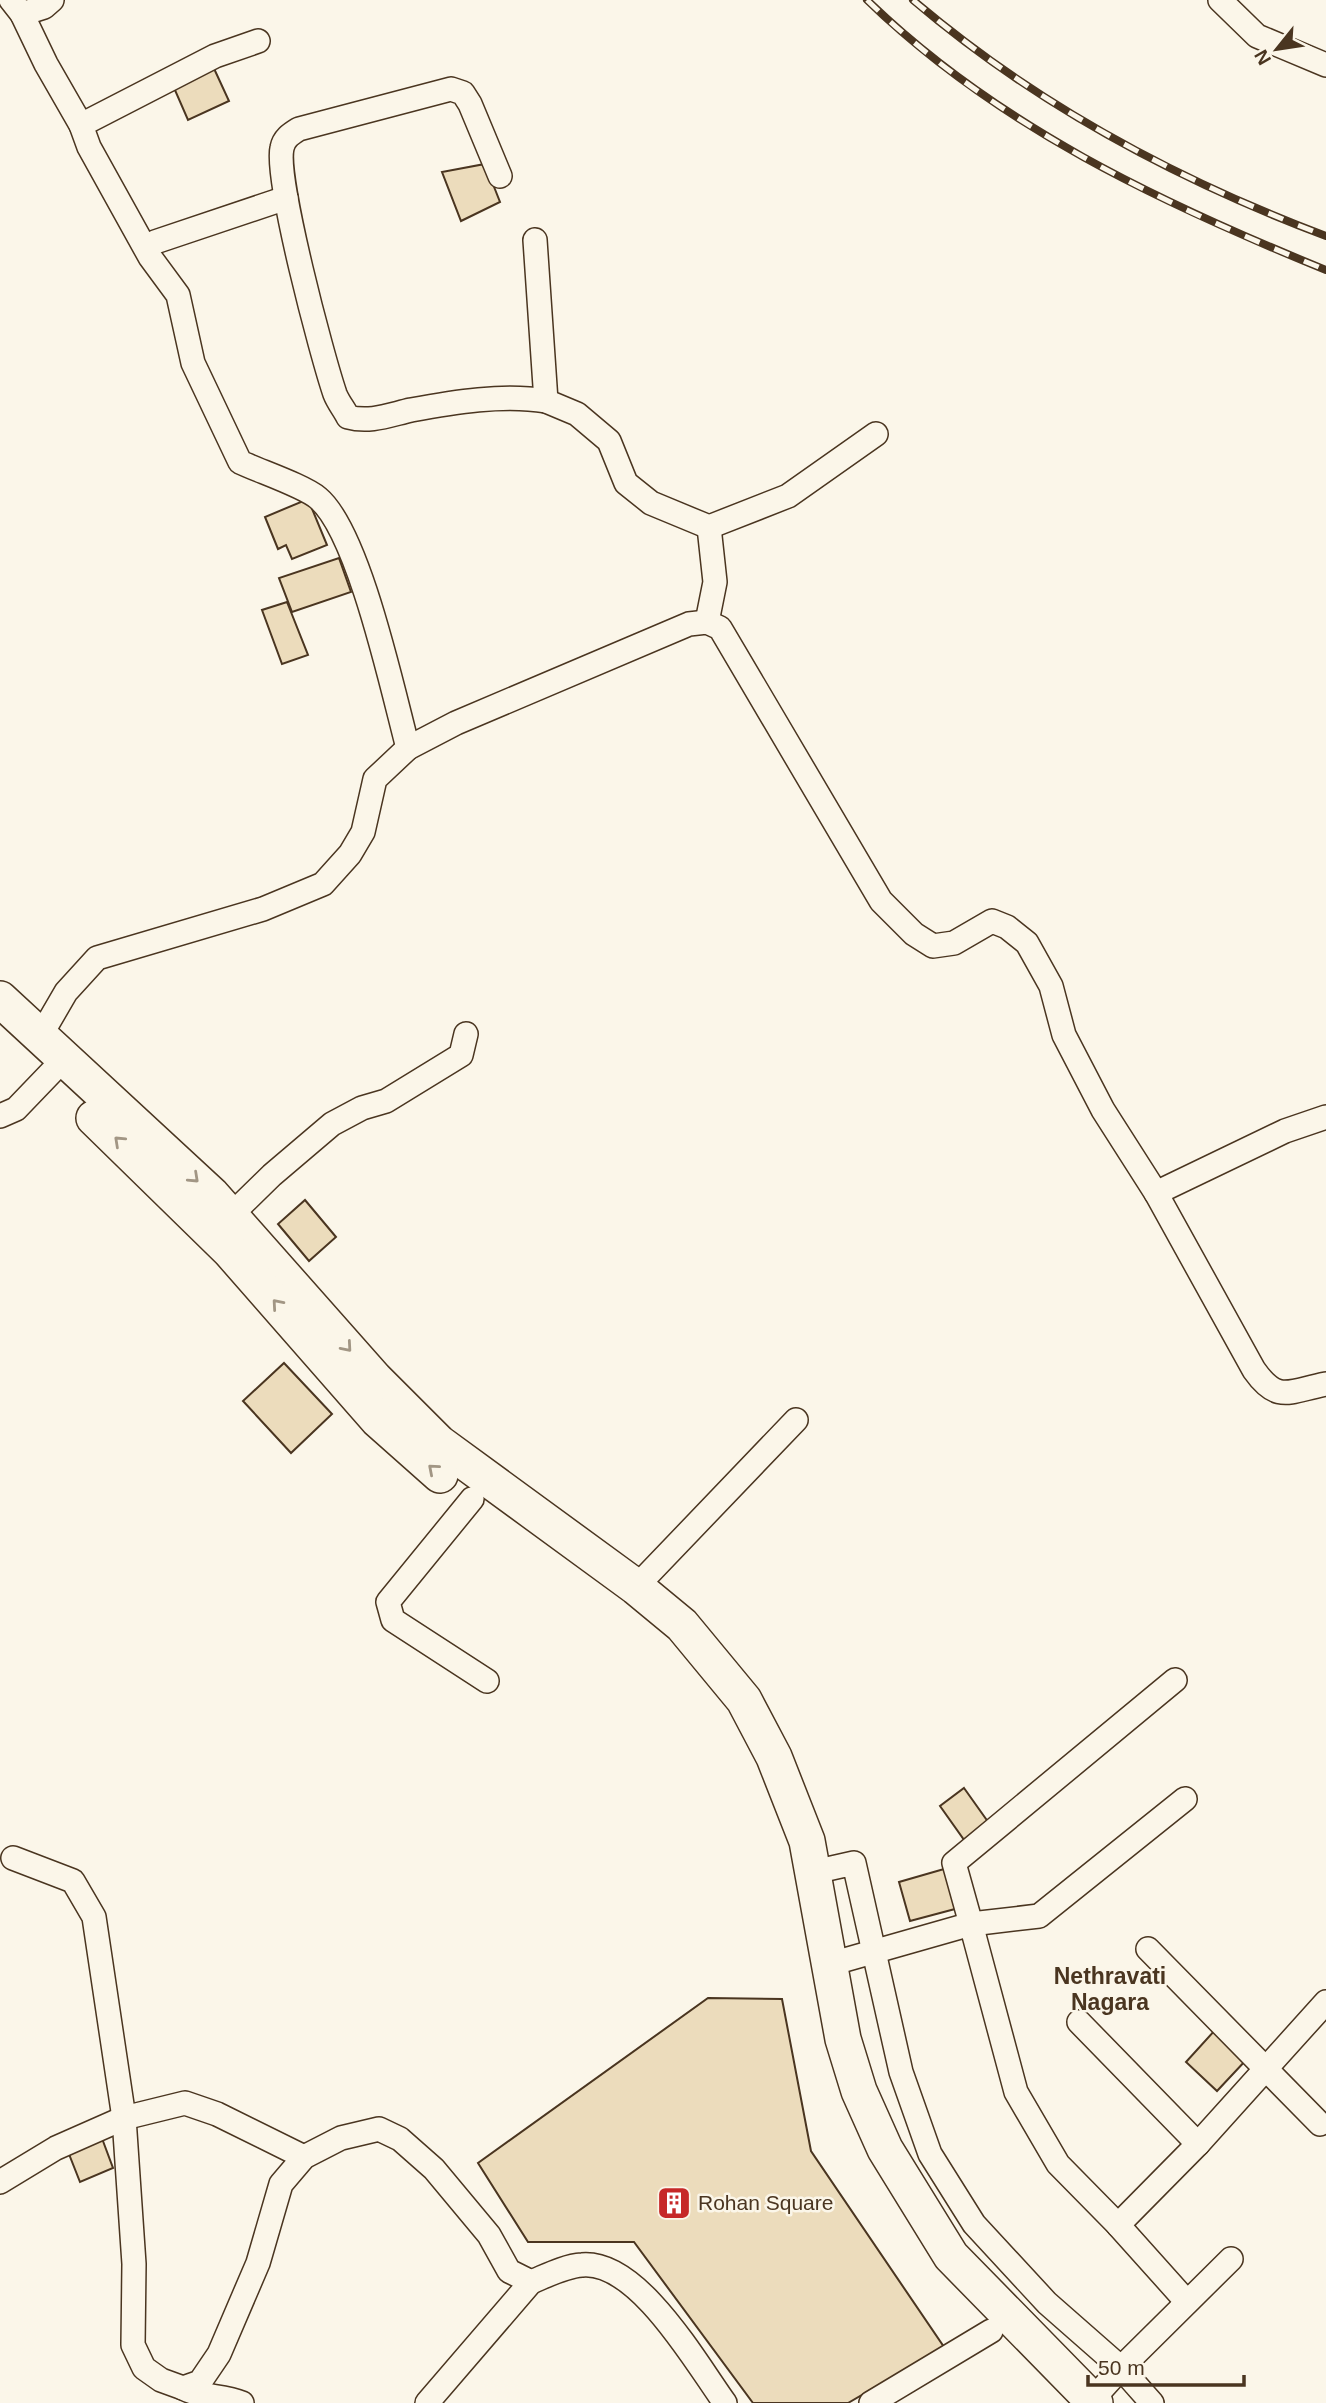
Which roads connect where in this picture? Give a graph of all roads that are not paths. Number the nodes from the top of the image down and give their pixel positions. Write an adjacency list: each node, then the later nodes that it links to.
1 (52, 0): 3 (street)
2 (1220, 0): 5 (street)
3 (16, 7): 6 (street)
4 (258, 41): 6 (street)
5 (1326, 65)
6 (81, 125): 10 (street)
7 (500, 176): 8 (street)
8 (286, 198): 10 (street); 11 (street)
9 (535, 240): 11 (street)
10 (146, 249): 15 (street)
11 (546, 401): 13 (street)
12 (876, 434): 13 (street)
13 (709, 527): 14 (street)
14 (706, 622): 15 (street); 22 (street)
15 (408, 748): 19 (street)
16 (0, 999): 19 (highway)
17 (0, 1030): 19 (highway)
18 (466, 1034): 23 (street)
19 (52, 1057): 20 (street); 23 (highway, one-way to 23); 26 (highway, one-way to 19)
20 (0, 1116)
21 (1326, 1117): 22 (street)
22 (1156, 1193): 24 (street)
23 (231, 1215): 27 (highway, one-way to 27)
24 (1326, 1384)
25 (796, 1420): 27 (street)
26 (472, 1499): 29 (street); 49 (highway)
27 (636, 1587): 32 (highway)
28 (1175, 1680): 33 (street)
29 (487, 1681)
30 (1185, 1799): 33 (street)
31 (13, 1858): 40 (street)
32 (814, 1872): 34 (street); 36 (highway)
33 (971, 1924): 34 (street); 45 (street)
34 (875, 1949): 36 (street); 50 (street)
35 (1148, 1949): 39 (street)
36 (827, 1965): 52 (highway)
37 (1326, 2002): 39 (street)
38 (1079, 2022): 42 (street)
39 (1265, 2070): 41 (street); 42 (street)
40 (124, 2118): 43 (street); 44 (street); 51 (street)
41 (1320, 2124)
42 (1198, 2144): 45 (street)
43 (304, 2157): 47 (street); 51 (street)
44 (0, 2182)
45 (1118, 2225): 48 (street)
46 (1231, 2259): 48 (street)
47 (531, 2282): 54 (street); 55 (street)
48 (1187, 2302): 50 (street)
49 (991, 2331): 52 (highway); 56 (street)
50 (1121, 2368): 52 (street); 57 (street)
51 (183, 2388): 53 (street)
52 (1084, 2402)
53 (242, 2403)
54 (426, 2403)
55 (725, 2403)
56 (872, 2403)
57 (1152, 2403)

